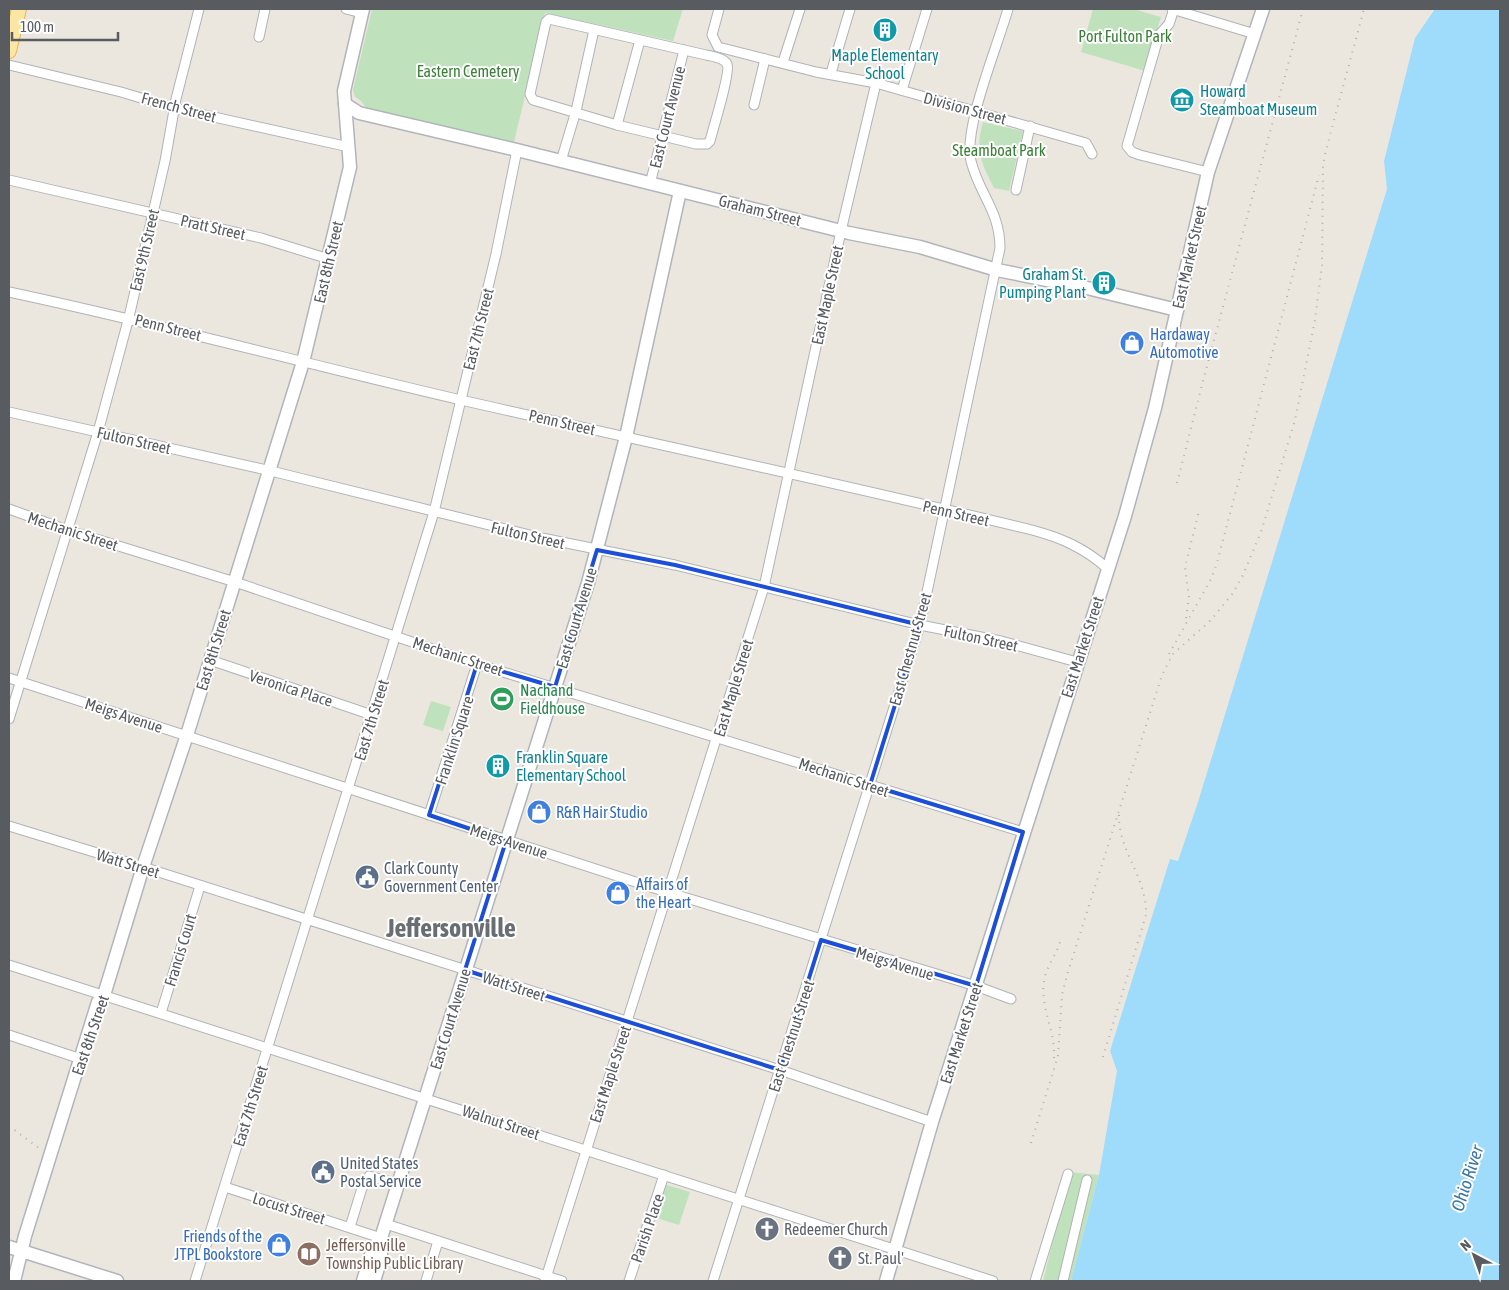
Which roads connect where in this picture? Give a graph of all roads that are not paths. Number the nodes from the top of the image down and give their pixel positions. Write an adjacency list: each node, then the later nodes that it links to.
1 (19, 9): 18 (main road)
2 (199, 9): 27 (street, East 9th Street)
3 (265, 9): 15 (street)
4 (346, 9): 12 (street)
5 (719, 9): 19 (street, Division Street)
6 (800, 9): 20 (street)
7 (850, 9): 22 (street)
8 (927, 9): 24 (street)
9 (1008, 9): 29 (street, East Chestnut Street)
10 (1173, 9): 14 (street); 37 (street)
11 (1263, 9): 14 (main road, East Market Street)
12 (362, 11): 25 (main road, East 8th Street)
13 (594, 30): 16 (street); 28 (street); 28 (street)
14 (1255, 34): 37 (main road, East Market Street)
15 (259, 37)
16 (640, 40): 17 (street); 30 (street)
17 (684, 50): 32 (street, East Court Avenue); 32 (street)
18 (9, 51)
19 (765, 59): 20 (street, Division Street); 26 (street)
20 (783, 62): 22 (street, Division Street)
21 (9, 65): 27 (street, French Street)
22 (831, 73): 23 (street, Division Street)
23 (876, 83): 24 (street, Division Street); 43 (street, East Maple Street)
24 (902, 90): 29 (street, Division Street)
25 (345, 104): 33 (main road, East 8th Street); 34 (main road, Graham Street)
26 (754, 105)
27 (174, 108): 33 (street, French Street); 42 (street, East 9th Street)
28 (576, 112): 30 (street); 36 (street)
29 (976, 112): 31 (street, Division Street); 45 (street, East Chestnut Street)
30 (616, 125): 32 (street)
31 (1030, 126): 35 (street, Division Street); 40 (street)
32 (661, 136): 39 (street, East Court Avenue)
33 (349, 147): 44 (main road, East 8th Street)
34 (517, 150): 36 (main road, Graham Street); 50 (street, East 7th Street)
35 (1092, 154)
36 (561, 161): 39 (main road, Graham Street)
37 (1208, 172): 47 (main road, East Market Street)
38 (9, 180): 42 (street, Pratt Street)
39 (650, 184): 41 (main road, Graham Street)
40 (1016, 190)
41 (680, 191): 43 (main road, Graham Street); 53 (main road, East Court Avenue)
42 (153, 213): 44 (street, Pratt Street); 48 (street, East 9th Street)
43 (841, 231): 45 (main road, Graham Street); 55 (street, East Maple Street)
44 (329, 259): 49 (main road, East 8th Street)
45 (996, 270): 47 (main road, Graham Street); 57 (street, East Chestnut Street)
46 (9, 292): 48 (street, Penn Street)
47 (1177, 310): 61 (main road, East Market Street)
48 (129, 318): 49 (street, Penn Street); 52 (street, East 9th Street)
49 (304, 362): 50 (street, Penn Street); 54 (main road, East 8th Street)
50 (461, 400): 53 (street, Penn Street); 58 (street, East 7th Street)
51 (9, 412): 52 (street, Fulton Street)
52 (98, 432): 54 (street, Fulton Street); 59 (street, East 9th Street)
53 (626, 437): 55 (street, Penn Street); 60 (main road, East Court Avenue)
54 (271, 471): 58 (street, Fulton Street); 62 (main road, East 8th Street)
55 (788, 472): 57 (street, Penn Street); 63 (street, East Maple Street)
56 (9, 509): 59 (street, Mechanic Street)
57 (945, 510): 61 (street, Penn Street); 64 (street, East Chestnut Street)
58 (434, 512): 60 (street, Fulton Street); 65 (street, East 7th Street)
59 (67, 530): 62 (street, Mechanic Street); 70 (street, East 9th Street)
60 (597, 550): 63 (street, Fulton Street); 71 (main road, East Court Avenue)
61 (1107, 568): 67 (main road, East Market Street)
62 (235, 582): 65 (street, Mechanic Street); 66 (main road, East 8th Street)
63 (764, 587): 64 (street, Fulton Street); 75 (street, East Maple Street)
64 (920, 625): 67 (street, Fulton Street); 76 (street, East Chestnut Street)
65 (397, 636): 68 (street, Mechanic Street); 72 (street, East 7th Street)
66 (210, 660): 72 (street, Veronica Place); 74 (main road, East 8th Street)
67 (1077, 662): 80 (main road, East Market Street)
68 (478, 664): 71 (street, Mechanic Street); 78 (street, Franklin Square)
69 (9, 678): 70 (street, Meigs Avenue)
70 (22, 683): 73 (street, East 9th Street); 74 (street, Meigs Avenue)
71 (555, 687): 75 (street, Mechanic Street); 81 (main road, East Court Avenue)
72 (372, 714): 77 (street, East 7th Street)
73 (9, 719)
74 (187, 735): 77 (street, Meigs Avenue); 82 (main road, East 8th Street)
75 (718, 737): 76 (street, Mechanic Street); 84 (street, East Maple Street)
76 (870, 785): 80 (street, Mechanic Street); 86 (street, East Chestnut Street)
77 (348, 790): 78 (street, Meigs Avenue); 85 (street, East 7th Street)
78 (429, 815): 81 (street, Meigs Avenue)
79 (9, 826): 82 (street, Watt Street)
80 (1023, 832): 89 (main road, East Market Street)
81 (506, 841): 84 (street, Meigs Avenue); 88 (main road, East Court Avenue)
82 (143, 867): 83 (street, Watt Street); 90 (main road, East 8th Street)
83 (200, 886): 85 (street, Watt Street); 92 (street, Francis Court)
84 (668, 892): 86 (street, Meigs Avenue); 93 (street, East Maple Street)
85 (306, 919): 88 (street, Watt Street); 95 (street, East 7th Street)
86 (821, 940): 89 (street, Meigs Avenue); 97 (street, East Chestnut Street)
87 (9, 965): 90 (street, Walnut Street)
88 (465, 970): 93 (street, Watt Street); 98 (main road, East Court Avenue)
89 (976, 986): 91 (street, Meigs Avenue); 99 (main road, East Market Street)
90 (104, 995): 92 (street, Walnut Street); 96 (main road, East 8th Street)
91 (1011, 999)
92 (161, 1013): 95 (street, Walnut Street)
93 (627, 1022): 97 (street, Watt Street); 100 (street, East Maple Street)
94 (9, 1035): 96 (street)
95 (269, 1048): 98 (street, Walnut Street); 105 (street, East 7th Street)
96 (81, 1059): 113 (main road, East 8th Street)
97 (780, 1070): 99 (street, Watt Street); 106 (street, East Chestnut Street)
98 (426, 1098): 100 (street, Walnut Street); 104 (main road, East Court Avenue)
99 (932, 1122): 112 (main road, East Market Street)
100 (586, 1150): 102 (street, Walnut Street); 114 (street, East Maple Street)
101 (1068, 1174): 126 (street)
102 (664, 1175): 106 (street, Walnut Street); 122 (street, Parish Place)
103 (1088, 1180): 127 (street)
104 (398, 1184): 107 (main road, East Court Avenue); 108 (street)
105 (225, 1187): 108 (street, Locust Street); 117 (street, East 7th Street)
106 (739, 1199): 112 (street, Walnut Street); 123 (street, East Chestnut Street)
107 (386, 1224): 109 (main road, East Court Avenue); 110 (street)
108 (350, 1227): 109 (street, Locust Street)
109 (381, 1238): 118 (main road, East Court Avenue); 119 (main road, East Court Avenue)
110 (438, 1241): 114 (street); 120 (street)
111 (9, 1247): 113 (main road)
112 (896, 1250): 124 (main road, East Market Street); 125 (street, Walnut Street)
113 (23, 1251): 115 (main road, East 8th Street); 116 (main road)
114 (546, 1279): 121 (street)
115 (14, 1281)
116 (117, 1281)
117 (195, 1281)
118 (363, 1281)
119 (374, 1281)
120 (426, 1281)
121 (562, 1281)
122 (629, 1281)
123 (713, 1281)
124 (886, 1281)
125 (993, 1281)
126 (1035, 1281)
127 (1063, 1281)

